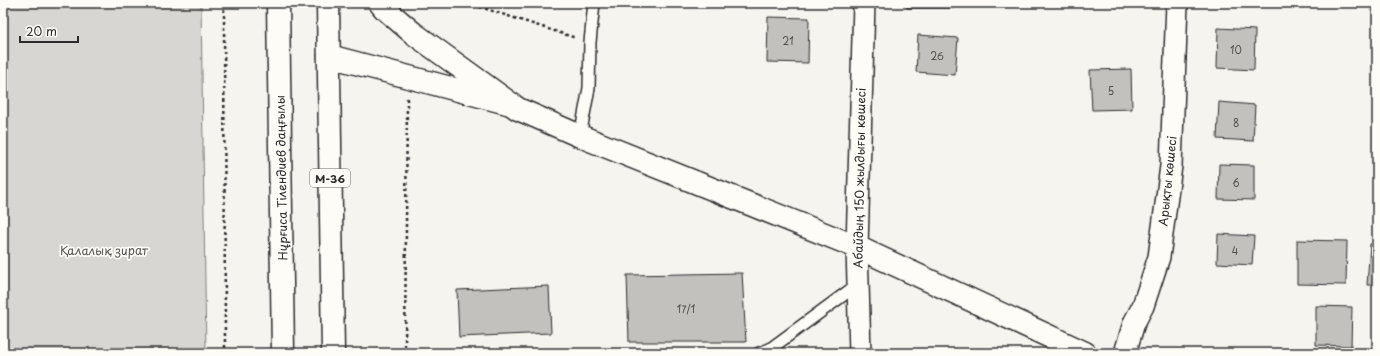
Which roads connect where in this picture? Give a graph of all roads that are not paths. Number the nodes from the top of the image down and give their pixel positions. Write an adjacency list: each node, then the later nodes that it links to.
1 (278, 3): 12 (main road, Нұрғиса Тілендиев даңғылы)
2 (328, 3): 7 (main road, M-36)
3 (380, 3): 8 (main road)
4 (594, 3): 9 (lane)
5 (864, 3): 10 (street, Абайдың 150 жылдығы көшесі)
6 (1177, 3): 17 (street, Арықты көшесі)
7 (329, 56): 8 (main road); 13 (main road, M-36)
8 (511, 104): 9 (main road)
9 (580, 136): 10 (main road)
10 (857, 246): 11 (street, Абайдың 150 жылдығы көшесі); 16 (main road)
11 (857, 285): 14 (lane); 15 (street, Абайдың 150 жылдығы көшесі)
12 (283, 353)
13 (333, 353)
14 (759, 353)
15 (860, 353)
16 (1085, 353)
17 (1125, 353)

